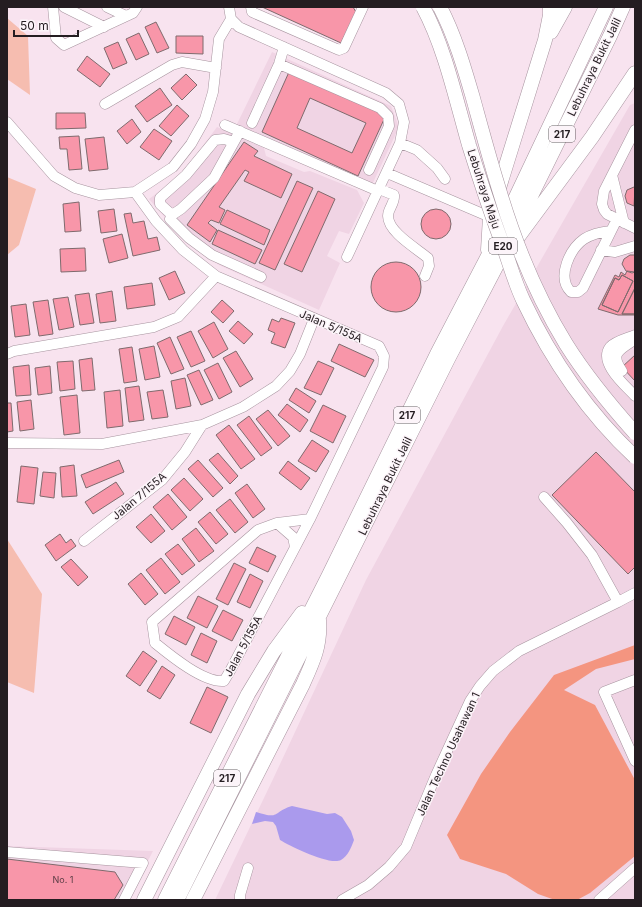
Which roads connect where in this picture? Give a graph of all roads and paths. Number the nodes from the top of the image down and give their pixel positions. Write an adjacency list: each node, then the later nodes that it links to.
1 (53, 7): 16 (street)
2 (64, 7): 16 (street)
3 (107, 7): 14 (street)
4 (137, 7): 14 (street)
5 (229, 7): 15 (street)
6 (251, 7): 7 (street)
7 (363, 7)
8 (423, 7): 56 (highway, Lebuhraya Maju / E20, bridge)
9 (440, 7): 54 (highway, Lebuhraya Maju / E20, bridge)
10 (550, 7): 17 (highway)
11 (565, 7): 17 (highway)
12 (606, 7): 44 (highway, Lebuhraya Bukit Jalil / 217)
13 (623, 7): 44 (highway, Lebuhraya Bukit Jalil / 217)
14 (126, 16): 16 (street)
15 (230, 19): 18 (street); 20 (street)
16 (104, 27)
17 (545, 40): 37 (highway)
18 (284, 47): 19 (street); 29 (street)
19 (279, 64): 24 (street); 30 (street)
20 (216, 68): 22 (street); 35 (street)
21 (633, 73): 44 (highway)
22 (105, 104)
23 (7, 122): 35 (street)
24 (252, 123)
25 (225, 125): 27 (street)
26 (635, 130): 32 (street)
27 (240, 132): 28 (street); 34 (street)
28 (234, 142): 36 (street); 36 (street)
29 (400, 143): 31 (street); 33 (street)
30 (369, 170)
31 (388, 173): 34 (street); 37 (street)
32 (612, 175): 38 (street); 38 (street)
33 (445, 179)
34 (379, 190): 43 (street); 46 (street)
35 (135, 192): 45 (street, Jalan 5/155A)
36 (172, 215): 47 (street)
37 (490, 217): 44 (highway)
38 (621, 221): 39 (street); 40 (street)
39 (635, 228)
40 (611, 231): 42 (street); 42 (street)
41 (635, 246): 42 (street)
42 (602, 250)
43 (347, 257)
44 (494, 258): 62 (highway, Lebuhraya Bukit Jalil / 217); 65 (highway, Lebuhraya Bukit Jalil / 217)
45 (216, 276): 48 (street, Jalan 5/155A); 50 (street)
46 (425, 276)
47 (261, 277)
48 (314, 319): 53 (street); 58 (street, Jalan 5/155A)
49 (633, 339): 51 (street); 52 (street)
50 (7, 354)
51 (622, 371)
52 (635, 396)
53 (202, 425): 55 (street); 60 (street, Jalan 7/155A)
54 (635, 433)
55 (7, 443)
56 (635, 457)
57 (544, 497): 64 (street)
58 (310, 519): 59 (street, Jalan 5/155A); 61 (street, Jalan 5/155A)
59 (277, 524): 61 (street); 61 (street, Jalan 5/155A)
60 (84, 541)
61 (295, 547)
62 (329, 575): 66 (highway, Lebuhraya Bukit Jalil / 217); 73 (highway)
63 (635, 593): 64 (street, Jalan Techno Usahawan 1)
64 (618, 602): 82 (street, Jalan Techno Usahawan 1)
65 (319, 618): 66 (highway, Lebuhraya Bukit Jalil / 217); 74 (highway)
66 (293, 658): 77 (highway, Lebuhraya Bukit Jalil / 217); 78 (highway, Lebuhraya Bukit Jalil / 217)
67 (635, 680): 68 (street)
68 (635, 760)
69 (7, 852): 70 (street)
70 (143, 863): 73 (street); 75 (street)
71 (248, 868): 81 (street)
72 (635, 868): 83 (street)
73 (160, 871): 76 (highway)
74 (204, 879): 79 (highway); 80 (street)
75 (124, 900)
76 (144, 900)
77 (166, 900)
78 (177, 900)
79 (194, 900)
80 (197, 900)
81 (240, 900)
82 (342, 900)
83 (599, 900)

